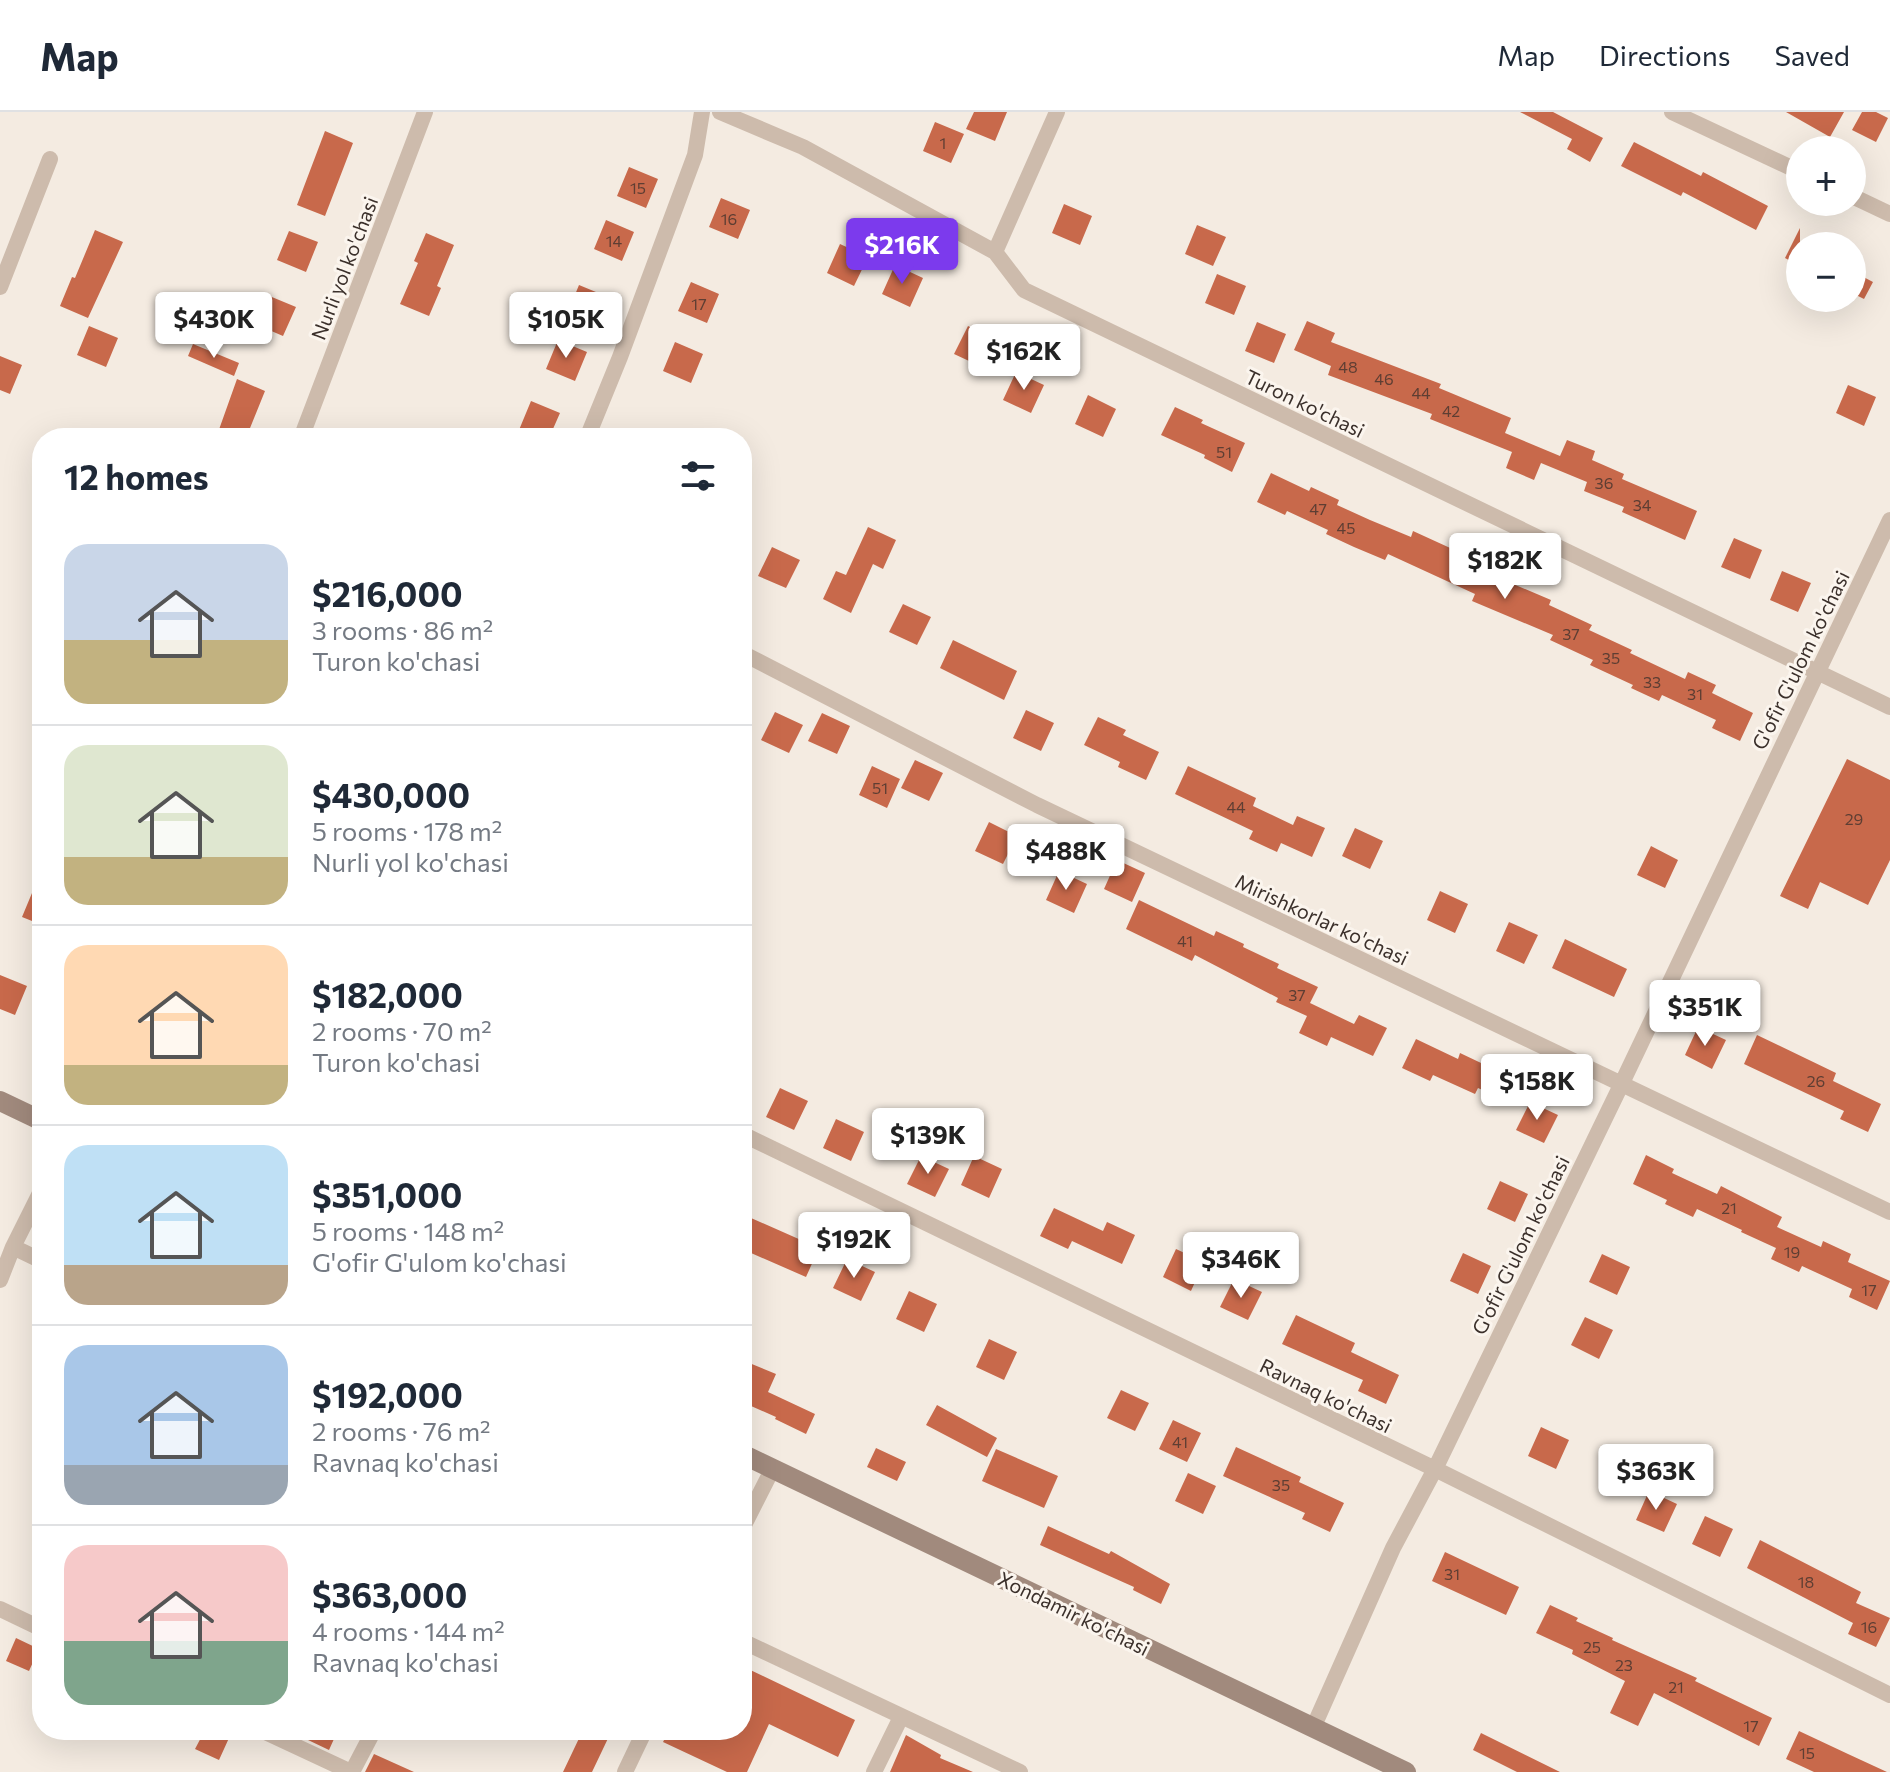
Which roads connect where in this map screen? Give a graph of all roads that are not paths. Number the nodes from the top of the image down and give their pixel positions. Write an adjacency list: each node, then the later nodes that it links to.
1 (425, 112): 12 (street, Nurli yol ko'chasi)
2 (702, 112): 13 (street)
3 (720, 112): 10 (street, Turon ko'chasi)
4 (1057, 112): 10 (street)
5 (1672, 112): 7 (street)
6 (50, 159): 11 (street)
7 (1786, 165)
8 (1866, 203): 9 (street)
9 (1890, 214)
10 (995, 252): 16 (street, Turon ko'chasi)
11 (0, 287)
12 (305, 428)
13 (591, 428)
14 (1890, 520): 16 (street, G'ofir G'ulom ko'chasi)
15 (752, 658): 18 (street, Mirishkorlar ko'chasi)
16 (1817, 671): 17 (street, Turon ko'chasi); 18 (street, G'ofir G'ulom ko'chasi)
17 (1890, 707)
18 (1622, 1083): 23 (street, Mirishkorlar ko'chasi); 29 (street, G'ofir G'ulom ko'chasi)
19 (0, 1101): 20 (main road)
20 (32, 1113)
21 (752, 1139): 29 (street, Ravnaq ko'chasi)
22 (32, 1209): 24 (street)
23 (1890, 1212)
24 (13, 1247): 25 (street); 26 (street)
25 (32, 1256)
26 (0, 1280)
27 (752, 1459): 28 (main road, Xondamir ko'chasi)
28 (773, 1468): 30 (street); 36 (main road, Xondamir ko'chasi)
29 (1435, 1469): 34 (street, Ravnaq ko'chasi); 36 (street, G'ofir G'ulom ko'chasi)
30 (752, 1509)
31 (0, 1609): 32 (street)
32 (32, 1624)
33 (752, 1646): 35 (street)
34 (1890, 1695)
35 (901, 1717): 42 (street); 43 (street)
36 (1313, 1728): 44 (main road, Xondamir ko'chasi)
37 (283, 1740): 40 (street)
38 (369, 1740): 40 (street)
39 (640, 1740): 41 (street)
40 (352, 1772)
41 (625, 1772)
42 (874, 1772)
43 (1020, 1772)
44 (1406, 1772)

